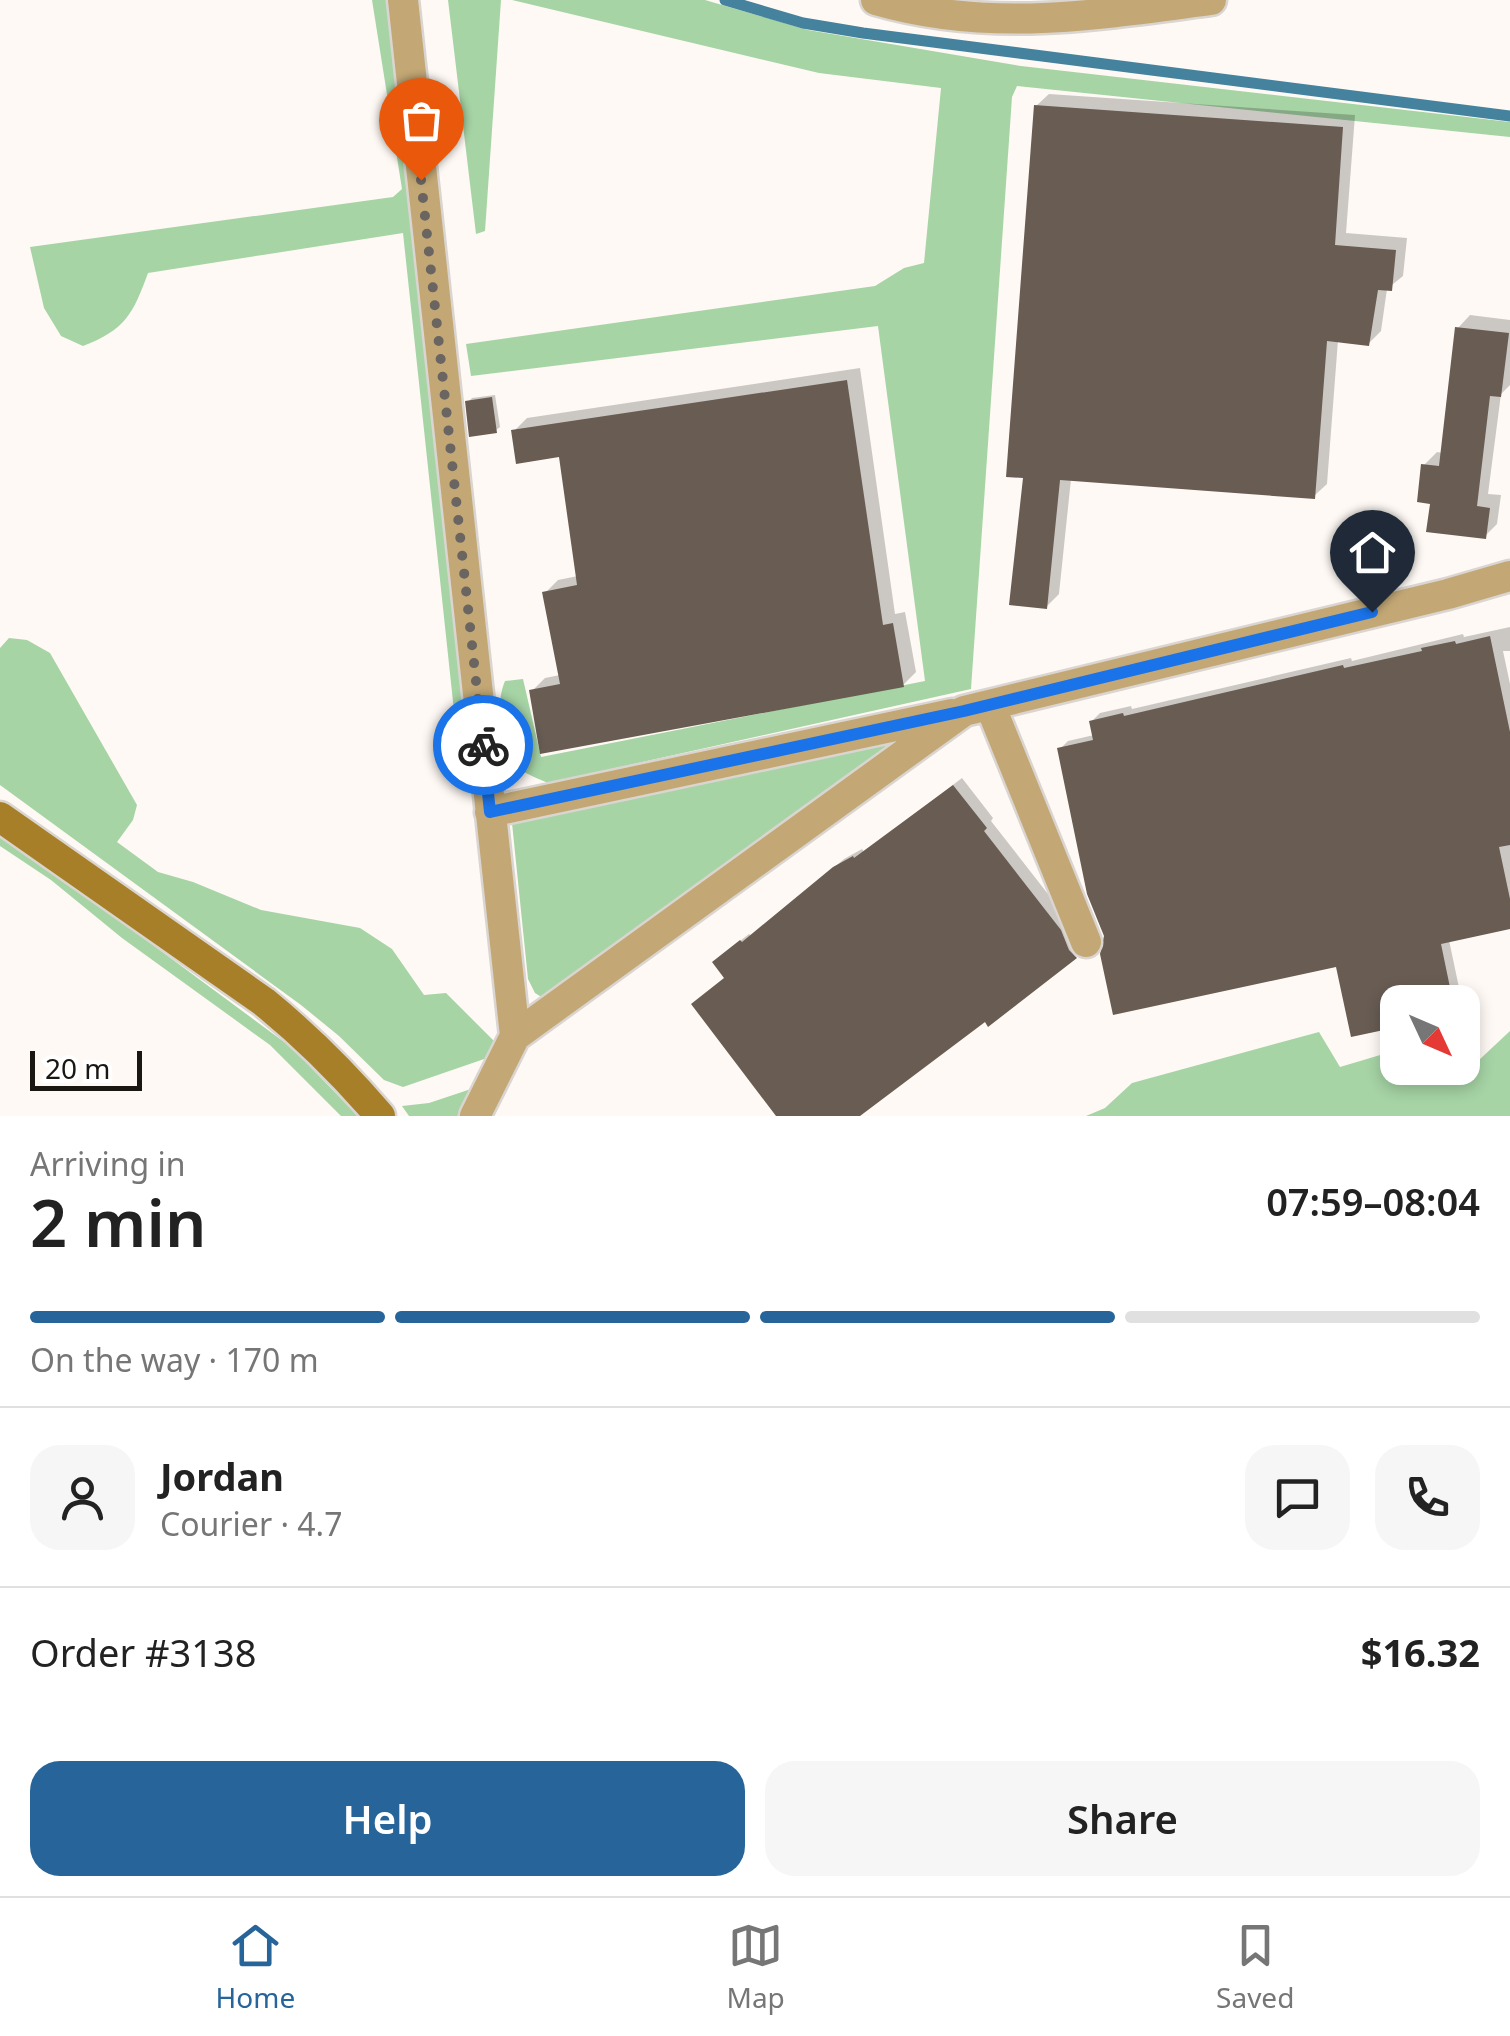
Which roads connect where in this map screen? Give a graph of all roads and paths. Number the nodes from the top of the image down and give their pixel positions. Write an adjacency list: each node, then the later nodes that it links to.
1 (403, 0): 6 (street)
2 (876, 0): 3 (street)
3 (1210, 0)
4 (1510, 576): 5 (street)
5 (977, 708): 6 (street); 8 (street); 9 (street)
6 (490, 812): 9 (street)
7 (0, 817): 10 (street)
8 (1086, 942)
9 (514, 1036): 11 (street)
10 (380, 1116)
11 (476, 1116)

